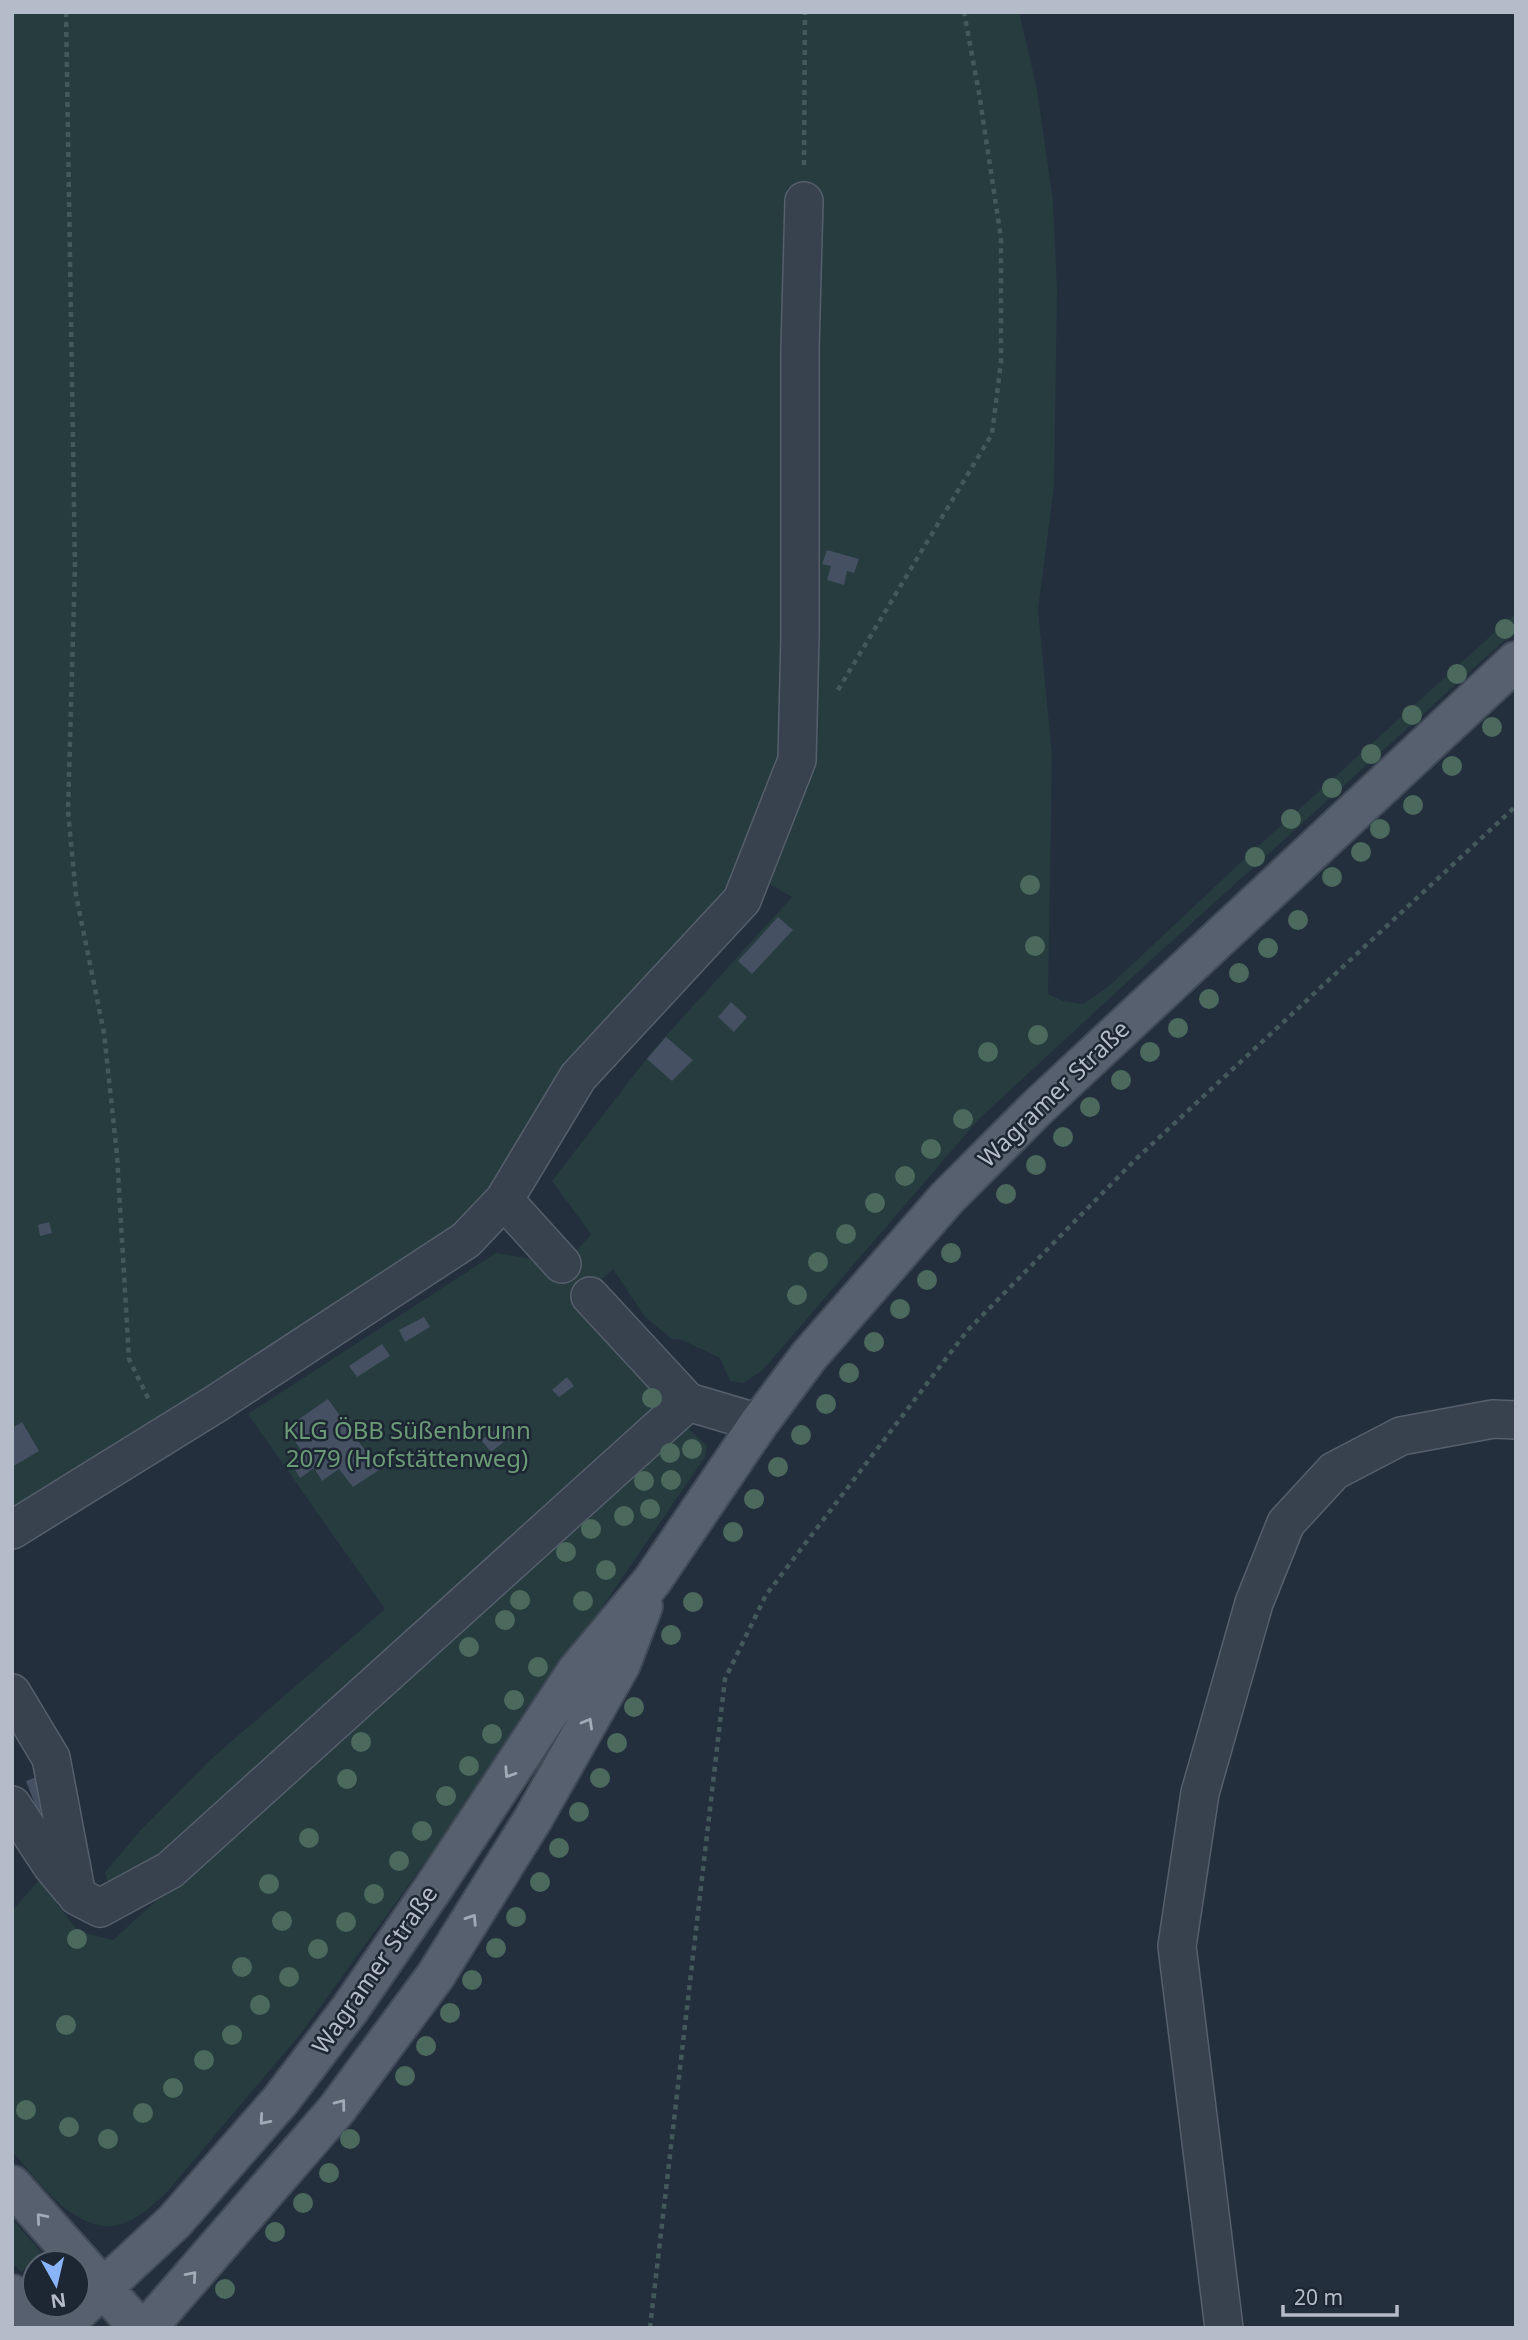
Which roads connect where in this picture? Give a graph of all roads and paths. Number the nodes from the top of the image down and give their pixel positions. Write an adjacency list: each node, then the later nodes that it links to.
1 (66, 12): 14 (path)
2 (805, 12): 4 (path)
3 (964, 12): 6 (path)
4 (804, 201): 8 (lane)
5 (1516, 662): 13 (main road, Wagramer Straße)
6 (831, 701)
7 (1516, 806): 27 (path)
8 (504, 1200): 9 (lane); 14 (lane)
9 (562, 1265)
10 (590, 1296): 11 (lane)
11 (688, 1402): 13 (lane); 19 (lane)
12 (1516, 1420): 28 (lane)
13 (759, 1423): 16 (main road, Wagramer Straße)
14 (165, 1434): 15 (lane)
15 (12, 1530)
16 (652, 1581): 21 (main road, Wagramer Straße, one-way to 21); 26 (main road, Wagramer Straße, one-way to 16)
17 (12, 1693): 19 (lane)
18 (16, 1823): 19 (lane)
19 (77, 1896)
20 (12, 2185): 21 (main road, one-way to 20)
21 (102, 2288): 24 (main road, Wagramer Straße); 25 (main road)
22 (12, 2294): 23 (main road)
23 (43, 2328)
24 (60, 2328)
25 (139, 2328)
26 (147, 2328)
27 (650, 2328)
28 (1224, 2328)

